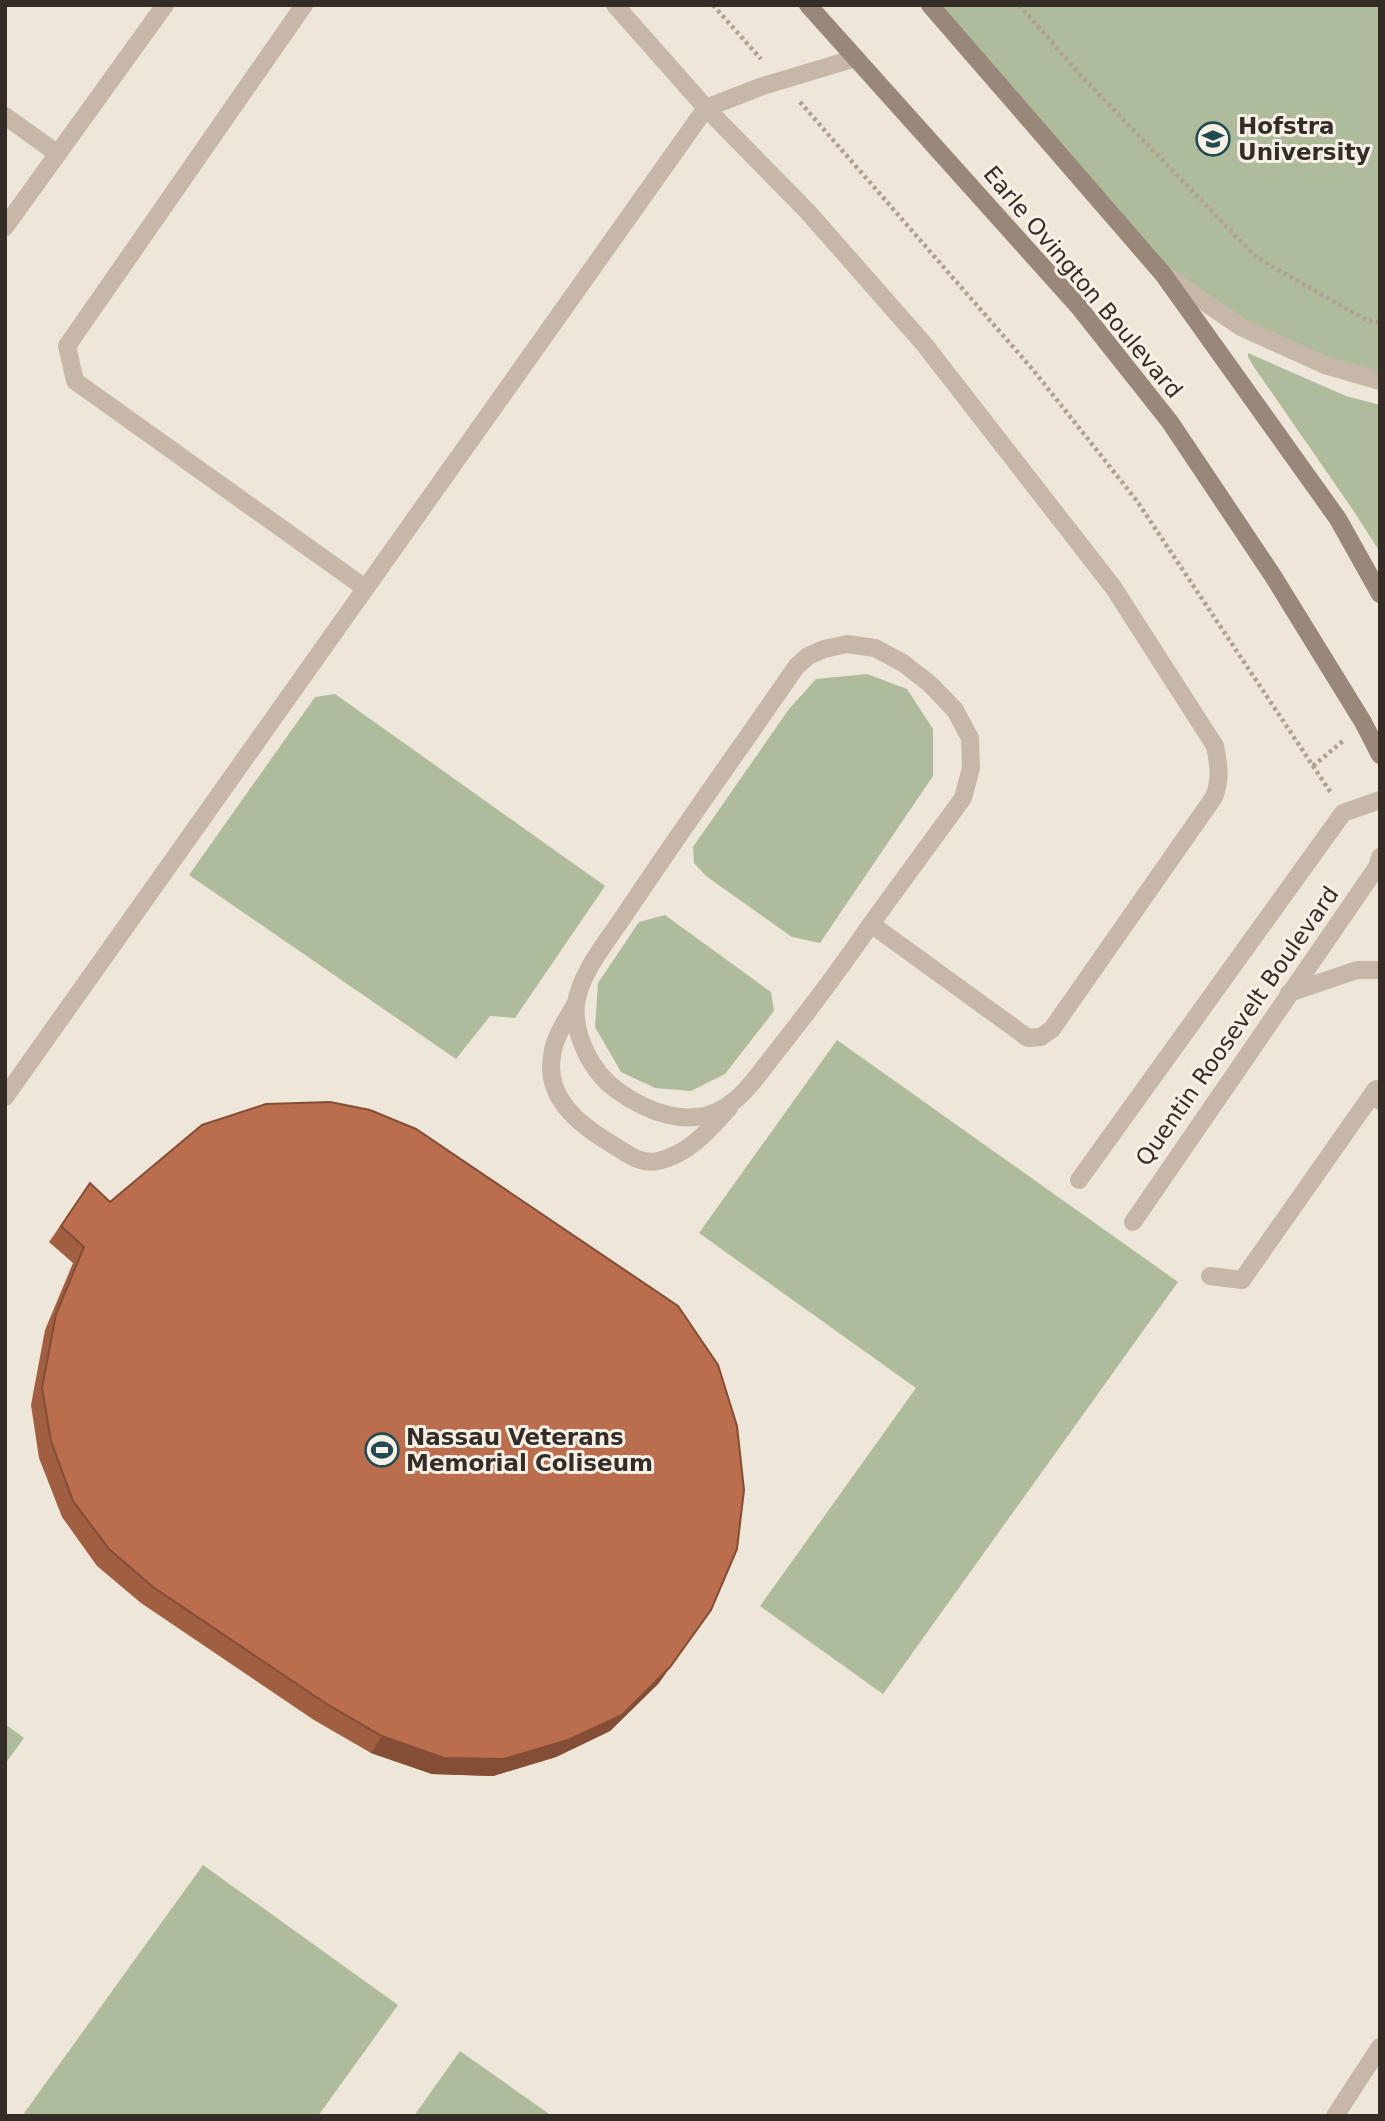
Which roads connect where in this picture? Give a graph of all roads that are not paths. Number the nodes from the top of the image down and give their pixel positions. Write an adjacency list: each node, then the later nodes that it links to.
1 (165, 5): 9 (street)
2 (304, 5): 13 (street)
3 (615, 5): 7 (street)
4 (808, 5): 6 (main road, Earle Ovington Boulevard)
5 (930, 5): 11 (main road)
6 (856, 58): 7 (street); 15 (main road, Earle Ovington Boulevard)
7 (706, 108): 13 (street); 18 (street)
8 (5, 116): 9 (street)
9 (58, 154): 10 (street)
10 (5, 227)
11 (1163, 274): 12 (street); 14 (main road)
12 (1380, 381)
13 (365, 588): 22 (street)
14 (1380, 594)
15 (1380, 755)
16 (1380, 800): 25 (street)
17 (1380, 857): 20 (street, Quentin Roosevelt Boulevard)
18 (871, 924): 21 (street); 23 (street)
19 (1380, 970): 20 (street)
20 (1289, 993): 26 (street, Quentin Roosevelt Boulevard)
21 (576, 1003): 23 (street); 23 (street)
22 (5, 1097)
23 (737, 1099)
24 (1380, 1101): 27 (street)
25 (1079, 1180)
26 (1133, 1222)
27 (1210, 1276)
28 (1380, 2047): 29 (street)
29 (1335, 2116)

